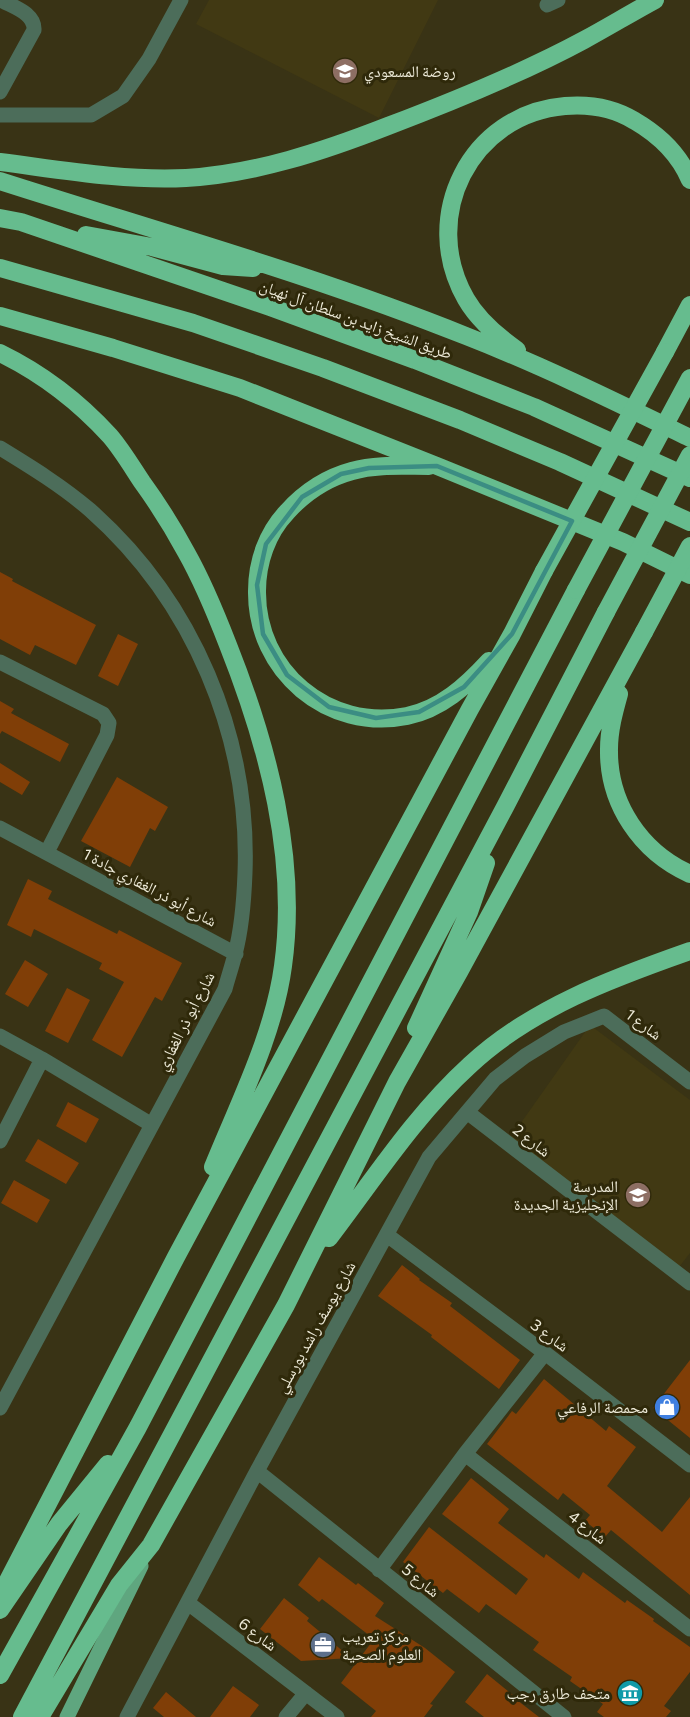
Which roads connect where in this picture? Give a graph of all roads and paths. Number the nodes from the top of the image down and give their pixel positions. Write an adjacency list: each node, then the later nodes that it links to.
1 (1, 0): 4 (street)
2 (181, 0): 5 (street)
3 (655, 0): 6 (highway)
4 (0, 93)
5 (0, 115)
6 (0, 162)
7 (690, 180): 16 (highway)
8 (0, 181): 12 (highway)
9 (0, 218): 10 (highway, طريق الشيخ زايد بن سلطان آل نهيان)
10 (21, 222): 12 (highway); 22 (highway, طريق الشيخ زايد بن سلطان آل نهيان)
11 (0, 268): 23 (highway)
12 (282, 270): 16 (highway)
13 (690, 304): 26 (highway, bridge)
14 (0, 316): 21 (highway)
15 (0, 353): 44 (highway)
16 (546, 369): 18 (highway)
17 (690, 378): 49 (highway, bridge)
18 (690, 438)
19 (0, 448): 34 (street, شارع أبو ذر الغفاري)
20 (690, 455): 29 (highway, bridge)
21 (437, 466): 25 (highway); 26 (highway)
22 (690, 478)
23 (690, 522)
24 (690, 546): 28 (highway, bridge)
25 (690, 575)
26 (512, 634): 44 (highway)
27 (0, 662): 31 (street)
28 (624, 671): 32 (highway); 38 (highway)
29 (505, 807): 38 (highway); 61 (highway)
30 (0, 828): 31 (street, شارع أبو ذر الغفاري جادة 1)
31 (46, 852): 34 (street, شارع أبو ذر الغفاري جادة 1)
32 (690, 874)
33 (690, 951): 45 (highway)
34 (236, 954): 41 (street, شارع أبو ذر الغفاري)
35 (604, 1016): 39 (street, شارع 1); 40 (street, شارع يوسف راشد بورسلي)
36 (0, 1036): 37 (street)
37 (42, 1059): 41 (street); 42 (street)
38 (397, 1082): 45 (highway)
39 (690, 1082)
40 (467, 1112): 43 (street, شارع يوسف راشد بورسلي); 46 (street, شارع 2)
41 (152, 1125): 48 (street, شارع أبو ذر الغفاري)
42 (0, 1141)
43 (387, 1235): 47 (street, شارع 3); 52 (street, شارع يوسف راشد بورسلي)
44 (176, 1257): 55 (highway)
45 (303, 1273): 53 (highway)
46 (690, 1284)
47 (545, 1353): 50 (street); 51 (street, شارع 3)
48 (0, 1408)
49 (138, 1428): 57 (highway); 59 (highway)
50 (465, 1454): 54 (street); 58 (street, شارع 4)
51 (690, 1465)
52 (257, 1471): 54 (street, شارع 5); 56 (street, شارع يوسف راشد بورسلي)
53 (151, 1545): 62 (highway); 63 (main road)
54 (379, 1570): 67 (street, شارع 5)
55 (0, 1596)
56 (188, 1603): 60 (street, شارع 6); 64 (street, شارع يوسف راشد بورسلي)
57 (0, 1610)
58 (690, 1629)
59 (0, 1675)
60 (306, 1693): 65 (street); 66 (street, شارع 6)
61 (22, 1717)
62 (40, 1717)
63 (67, 1717)
64 (127, 1717)
65 (286, 1717)
66 (337, 1717)
67 (564, 1717)

